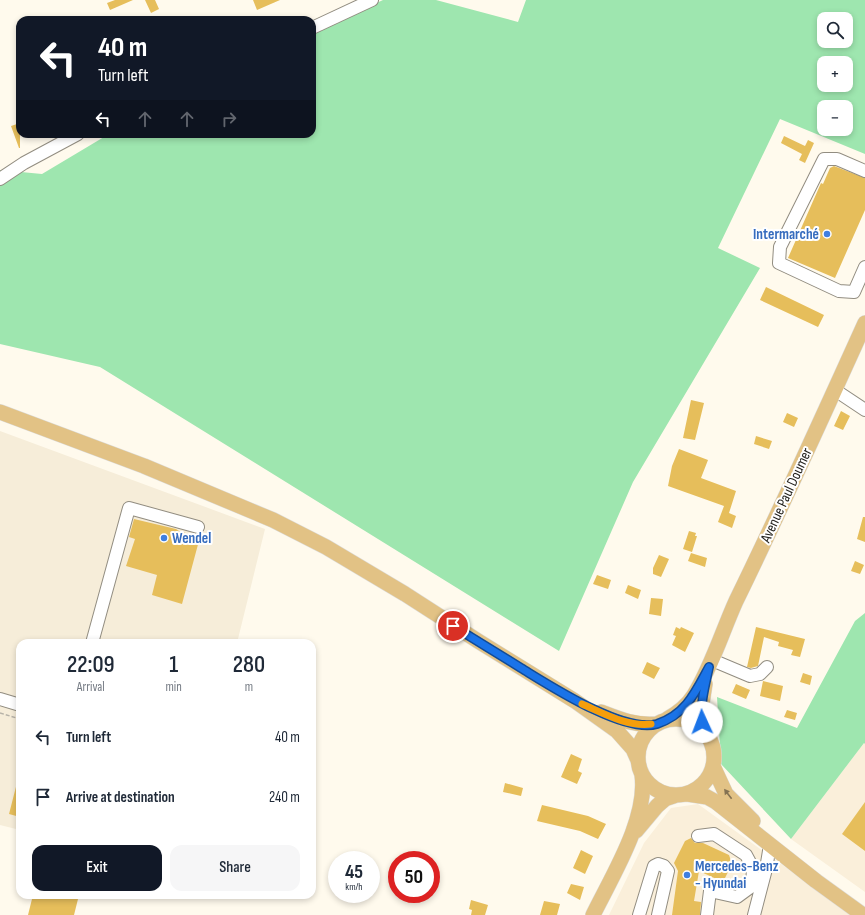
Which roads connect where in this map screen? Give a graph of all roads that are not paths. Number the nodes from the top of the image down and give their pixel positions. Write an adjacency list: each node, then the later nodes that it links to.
1 (372, 0): 2 (street)
2 (316, 26)
3 (71, 138): 4 (street)
4 (24, 163): 6 (street); 7 (street)
5 (865, 171): 8 (street)
6 (0, 174)
7 (0, 179)
8 (865, 267)
9 (865, 323): 10 (main road, Avenue Paul Doumer)
10 (834, 390): 11 (street); 15 (main road, Avenue Paul Doumer)
11 (865, 410)
12 (0, 412): 18 (main road)
13 (198, 527): 14 (street)
14 (93, 639)
15 (710, 664): 16 (street); 20 (main road); 21 (main road)
16 (767, 667)
17 (0, 699): 19 (street)
18 (575, 700): 20 (main road); 22 (main road)
19 (16, 704)
20 (661, 722): 21 (main road); 22 (main road)
21 (704, 731): 23 (main road)
22 (637, 758): 24 (main road)
23 (714, 766): 25 (main road); 29 (main road, one-way to 23)
24 (642, 775): 25 (main road); 26 (main road)
25 (682, 794): 26 (main road); 28 (main road)
26 (632, 836): 30 (main road)
27 (698, 836): 33 (street)
28 (770, 845): 34 (street); 35 (main road)
29 (865, 908)
30 (593, 915)
31 (639, 915): 32 (street)
32 (658, 915)
33 (707, 915)
34 (754, 915)
35 (862, 915)

